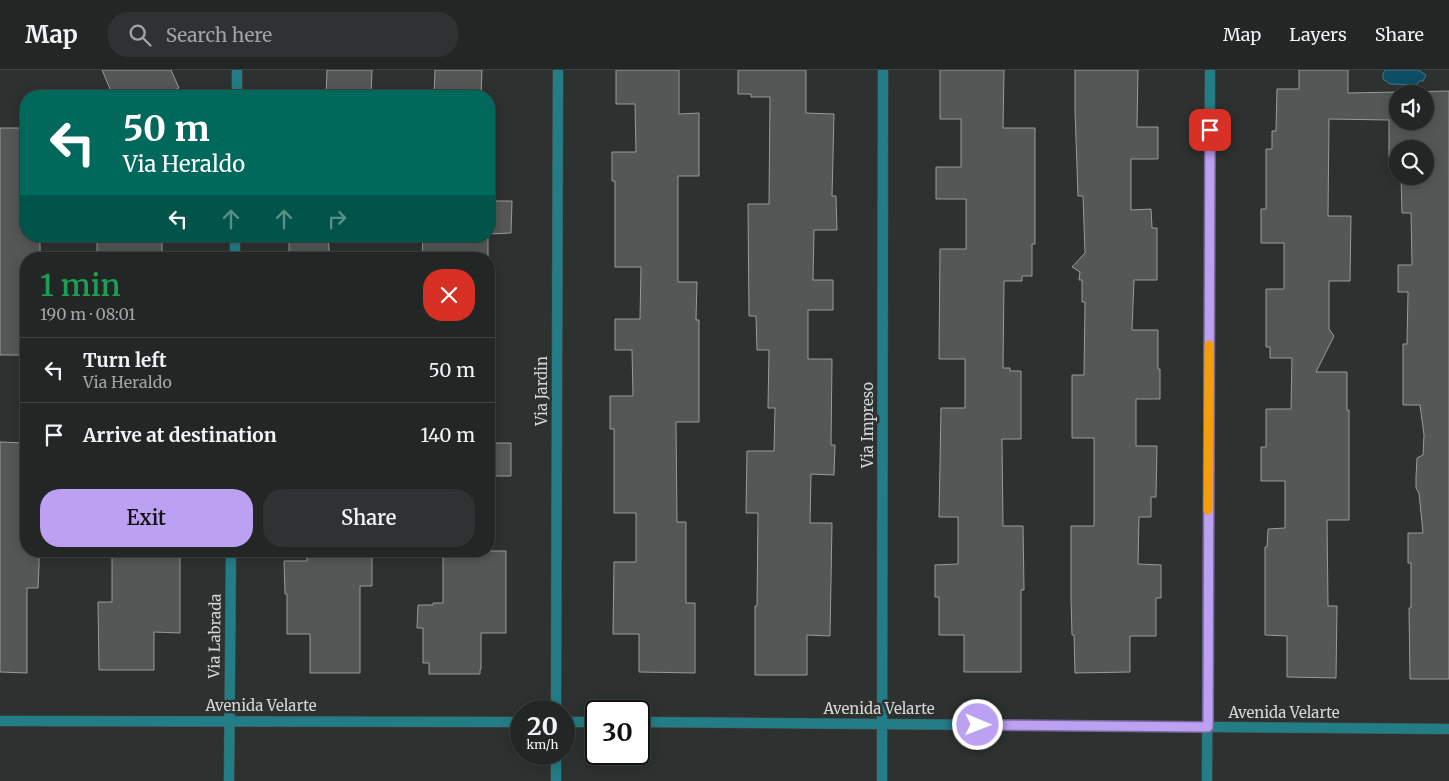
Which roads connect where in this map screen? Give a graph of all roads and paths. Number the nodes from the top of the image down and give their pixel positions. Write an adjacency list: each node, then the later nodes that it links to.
1 (237, 70): 5 (street)
2 (558, 70): 7 (street, Via Jardin)
3 (883, 70): 12 (street, Via Impreso)
4 (1210, 70): 13 (street)
5 (237, 90)
6 (231, 557): 9 (street, Via Labrada)
7 (556, 700)
8 (0, 721): 9 (street, Avenida Velarte)
9 (229, 721): 10 (street, Avenida Velarte); 16 (street, Via Labrada)
10 (510, 722)
11 (650, 722): 12 (street, Avenida Velarte)
12 (882, 724): 13 (street, Avenida Velarte); 18 (street, Via Impreso)
13 (1208, 727): 14 (street, Avenida Velarte); 19 (street)
14 (1449, 729)
15 (556, 765): 17 (street)
16 (229, 781)
17 (556, 781)
18 (882, 781)
19 (1207, 781)

